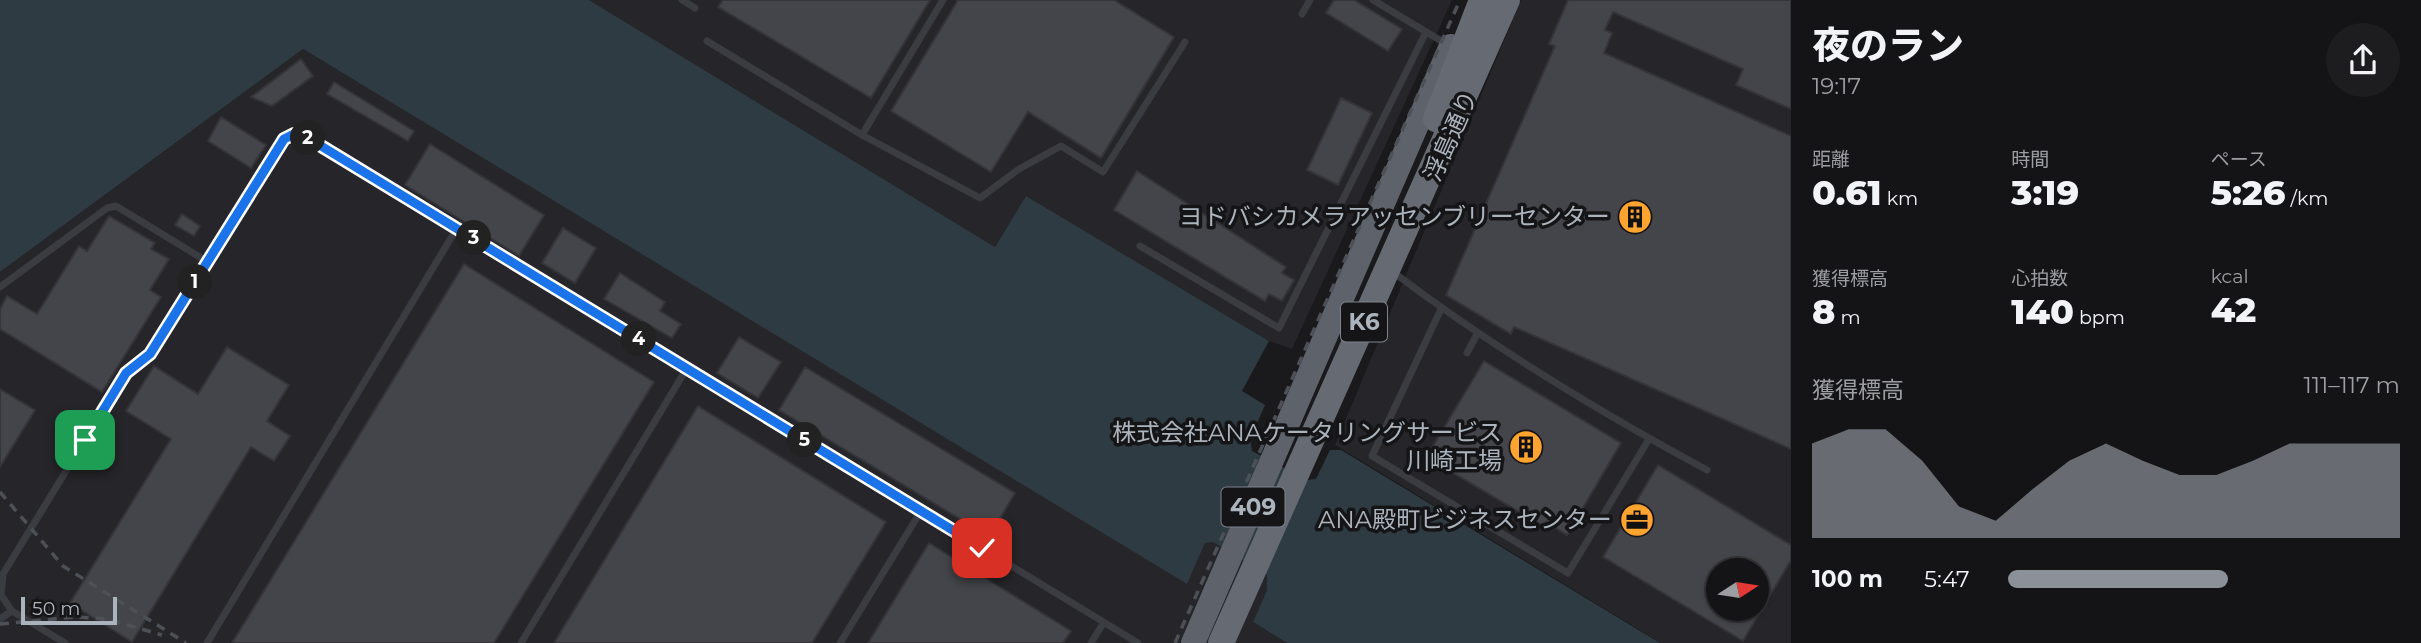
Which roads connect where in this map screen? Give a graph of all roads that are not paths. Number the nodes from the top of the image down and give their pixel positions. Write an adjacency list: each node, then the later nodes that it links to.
1 (682, 0): 9 (lane)
2 (943, 0): 16 (lane)
3 (1310, 0): 10 (lane)
4 (1373, 0): 11 (lane)
5 (1472, 0): 14 (highway, 浮島通り / 409)
6 (1482, 0): 17 (highway, bridge)
7 (1496, 0): 17 (highway, K6)
8 (1508, 0): 15 (highway, 浮島通り / 409); 42 (highway, K6, bridge)
9 (695, 8)
10 (1302, 14)
11 (1426, 32): 14 (lane); 19 (lane)
12 (707, 41): 16 (lane)
13 (1185, 42): 16 (lane)
14 (1451, 47): 15 (lane); 21 (highway, 浮島通り / 409)
15 (1482, 65): 21 (highway, 浮島通り / 409)
16 (862, 135)
17 (1396, 225): 41 (highway, K6)
18 (457, 228): 20 (lane); 26 (lane); 35 (lane)
19 (1140, 246)
20 (208, 262): 22 (lane); 30 (lane)
21 (1376, 265): 23 (lane); 33 (highway, 浮島通り / 409); 40 (highway, 浮島通り / 409)
22 (0, 287)
23 (1441, 309): 24 (lane); 27 (lane)
24 (1477, 334): 25 (lane); 27 (lane)
25 (1467, 353)
26 (687, 368): 29 (lane); 36 (lane)
27 (1649, 439): 28 (lane)
28 (1707, 470)
29 (921, 511): 32 (lane); 37 (lane)
30 (12, 611): 31 (lane); 34 (lane)
31 (0, 619)
32 (1104, 622): 38 (lane); 39 (lane)
33 (1232, 632)
34 (65, 643)
35 (207, 643)
36 (521, 643)
37 (840, 643)
38 (1091, 643)
39 (1138, 643)
40 (1194, 643)
41 (1210, 643)
42 (1221, 643)

